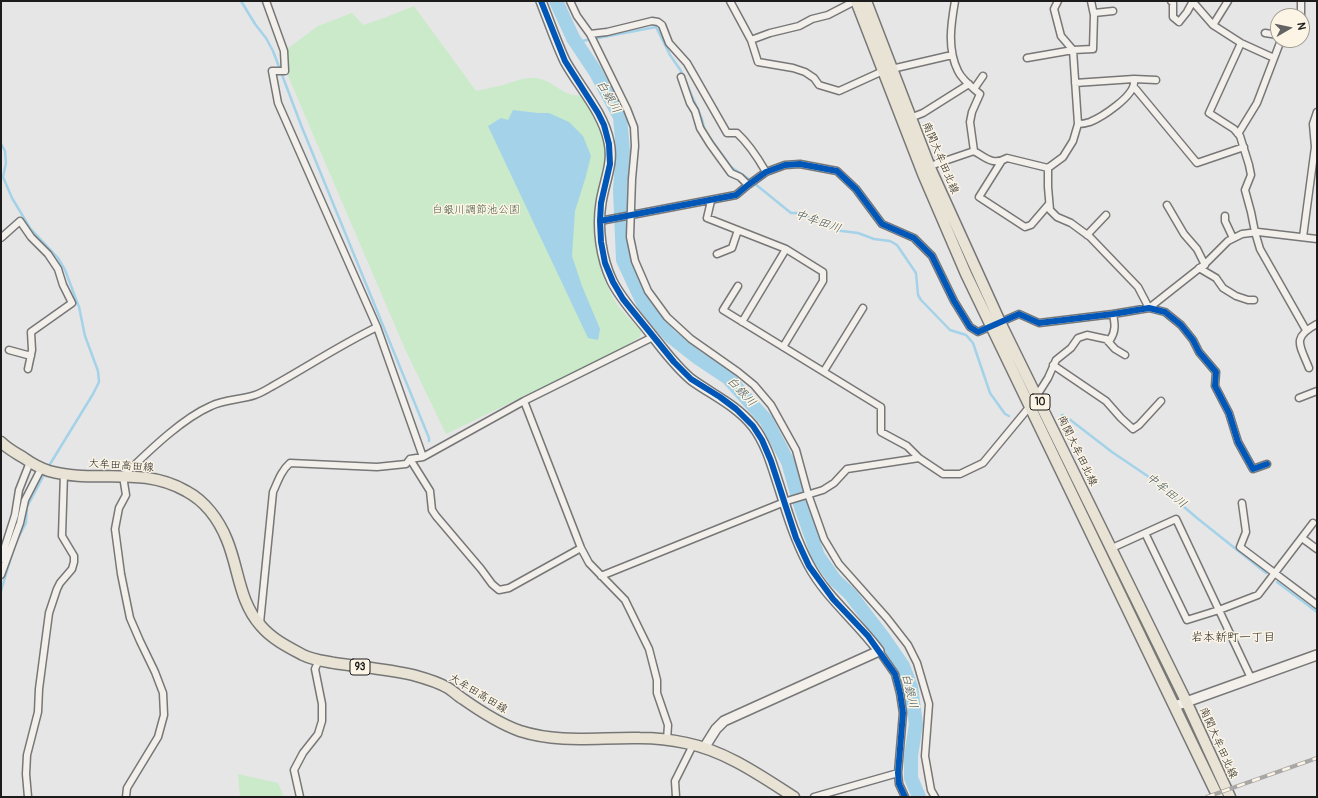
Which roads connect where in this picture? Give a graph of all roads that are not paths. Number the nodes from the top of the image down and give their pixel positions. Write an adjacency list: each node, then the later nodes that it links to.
1 (266, 1): 70 (street)
2 (541, 1): 51 (street)
3 (570, 1): 18 (street)
4 (730, 1): 19 (street)
5 (856, 1): 19 (street); 26 (main road, 南関大牟田北線 / 10)
6 (866, 1): 26 (main road, 南関大牟田北線 / 10)
7 (955, 1): 23 (street)
8 (1058, 1): 22 (street)
9 (1091, 1): 14 (street)
10 (1170, 1): 11 (street)
11 (1193, 1): 15 (street)
12 (1228, 1): 15 (street)
13 (1113, 11): 14 (street)
14 (1094, 13): 22 (street)
15 (1213, 25): 20 (street)
16 (1265, 33): 17 (street)
17 (1270, 34)
18 (592, 37): 43 (street); 49 (street)
19 (751, 40): 26 (street)
20 (1241, 43): 25 (street); 37 (street)
21 (1278, 48): 25 (street)
22 (1073, 50): 24 (street); 31 (street)
23 (952, 55): 26 (street); 32 (street)
24 (1027, 58)
25 (1274, 58): 37 (street)
26 (887, 71): 35 (main road, 南関大牟田北線 / 10); 68 (main road, 南関大牟田北線 / 10)
27 (983, 76): 32 (street)
28 (681, 77): 44 (street)
29 (1134, 79): 30 (street); 31 (street); 33 (street)
30 (1156, 80)
31 (1075, 83): 36 (street)
32 (972, 87): 35 (street); 39 (street)
33 (1134, 87): 36 (street); 38 (street)
34 (1317, 112): 57 (street)
35 (910, 118): 41 (main road, 南関大牟田北線 / 10)
36 (1078, 124): 42 (street)
37 (1238, 134): 38 (street)
38 (1244, 147): 53 (street)
39 (974, 151): 40 (street); 41 (street)
40 (1001, 162): 42 (street); 46 (street)
41 (930, 166): 68 (main road, 南関大牟田北線 / 10)
42 (1048, 168): 46 (street)
43 (766, 172): 44 (street); 68 (street)
44 (751, 182): 45 (street)
45 (712, 201): 49 (street); 52 (street)
46 (1049, 204): 54 (street)
47 (1167, 205): 61 (street)
48 (1106, 215): 54 (street)
49 (630, 216): 51 (street); 97 (street)
50 (1225, 216): 56 (street)
51 (604, 221): 72 (street)
52 (738, 230): 59 (street); 60 (street)
53 (1255, 232): 56 (street); 57 (street); 71 (street)
54 (1087, 235): 65 (street)
55 (1, 238): 77 (street)
56 (1233, 238): 61 (street)
57 (1303, 238): 58 (street)
58 (1317, 239)
59 (786, 249): 67 (street); 74 (street)
60 (717, 254)
61 (1202, 266): 63 (street); 65 (street)
62 (738, 286): 67 (street)
63 (1254, 300)
64 (863, 308): 81 (street)
65 (1149, 308): 66 (street); 93 (street)
66 (1113, 314): 68 (street); 73 (street)
67 (742, 322): 74 (street)
68 (996, 324): 83 (main road, 南関大牟田北線 / 10); 87 (main road, 南関大牟田北線 / 10)
69 (1316, 325): 71 (street)
70 (378, 327): 89 (street); 96 (street)
71 (1306, 330): 79 (street)
72 (653, 337): 85 (street); 98 (street)
73 (1106, 339): 76 (street); 78 (street)
74 (783, 347): 81 (street)
75 (9, 350): 77 (street)
76 (1125, 355)
77 (31, 356): 80 (street)
78 (1053, 365): 83 (street); 86 (street)
79 (1309, 368)
80 (28, 369)
81 (824, 371): 90 (street)
82 (1317, 390): 84 (street)
83 (1037, 396): 87 (street); 104 (main road, 南関大牟田北線 / 10)
84 (1299, 398)
85 (524, 401): 89 (street); 103 (street)
86 (1160, 401)
87 (1031, 406): 90 (street); 118 (main road, 南関大牟田北線 / 10)
88 (1, 442): 92 (main road, 大牟田高田線 / 93)
89 (423, 457): 91 (street)
90 (919, 458): 97 (street)
91 (410, 459): 103 (street); 112 (street)
92 (30, 462): 94 (main road, 大牟田高田線 / 93); 106 (street)
93 (1266, 464)
94 (42, 467): 95 (main road, 大牟田高田線 / 93); 108 (street)
95 (64, 474): 96 (main road, 大牟田高田線 / 93); 124 (street)
96 (123, 476): 112 (main road, 大牟田高田線 / 93); 125 (street)
97 (806, 495): 98 (street); 131 (street)
98 (786, 501): 109 (street); 113 (street)
99 (1242, 503): 107 (street)
100 (1313, 523): 102 (street)
101 (1145, 533): 104 (street); 111 (street); 111 (street)
102 (1302, 538): 105 (street); 107 (street)
103 (581, 548): 109 (street)
104 (1112, 548): 117 (main road, 南関大牟田北線 / 10)
105 (1317, 549)
106 (1, 559)
107 (1274, 574): 110 (street); 111 (street)
108 (1, 575)
109 (602, 576): 119 (street)
110 (1317, 605)
111 (1219, 610): 116 (street)
112 (259, 625): 115 (main road, 大牟田高田線 / 93)
113 (879, 651): 121 (street); 122 (street)
114 (1317, 655): 116 (street)
115 (319, 660): 119 (main road, 大牟田高田線 / 93); 126 (street)
116 (1251, 678): 117 (street)
117 (1186, 701): 118 (street); 133 (main road, 南関大牟田北線 / 10)
118 (1175, 706): 132 (main road, 南関大牟田北線 / 10)
119 (667, 740): 120 (main road, 大牟田高田線 / 93)
120 (693, 745): 121 (main road, 大牟田高田線 / 93); 127 (street)
121 (704, 748): 128 (main road, 大牟田高田線 / 93)
122 (898, 773): 123 (street); 130 (street)
123 (838, 794): 129 (street)
124 (28, 797)
125 (126, 797)
126 (300, 797)
127 (676, 797)
128 (794, 797)
129 (814, 797)
130 (905, 797)
131 (935, 797)
132 (1218, 797)
133 (1230, 797)

